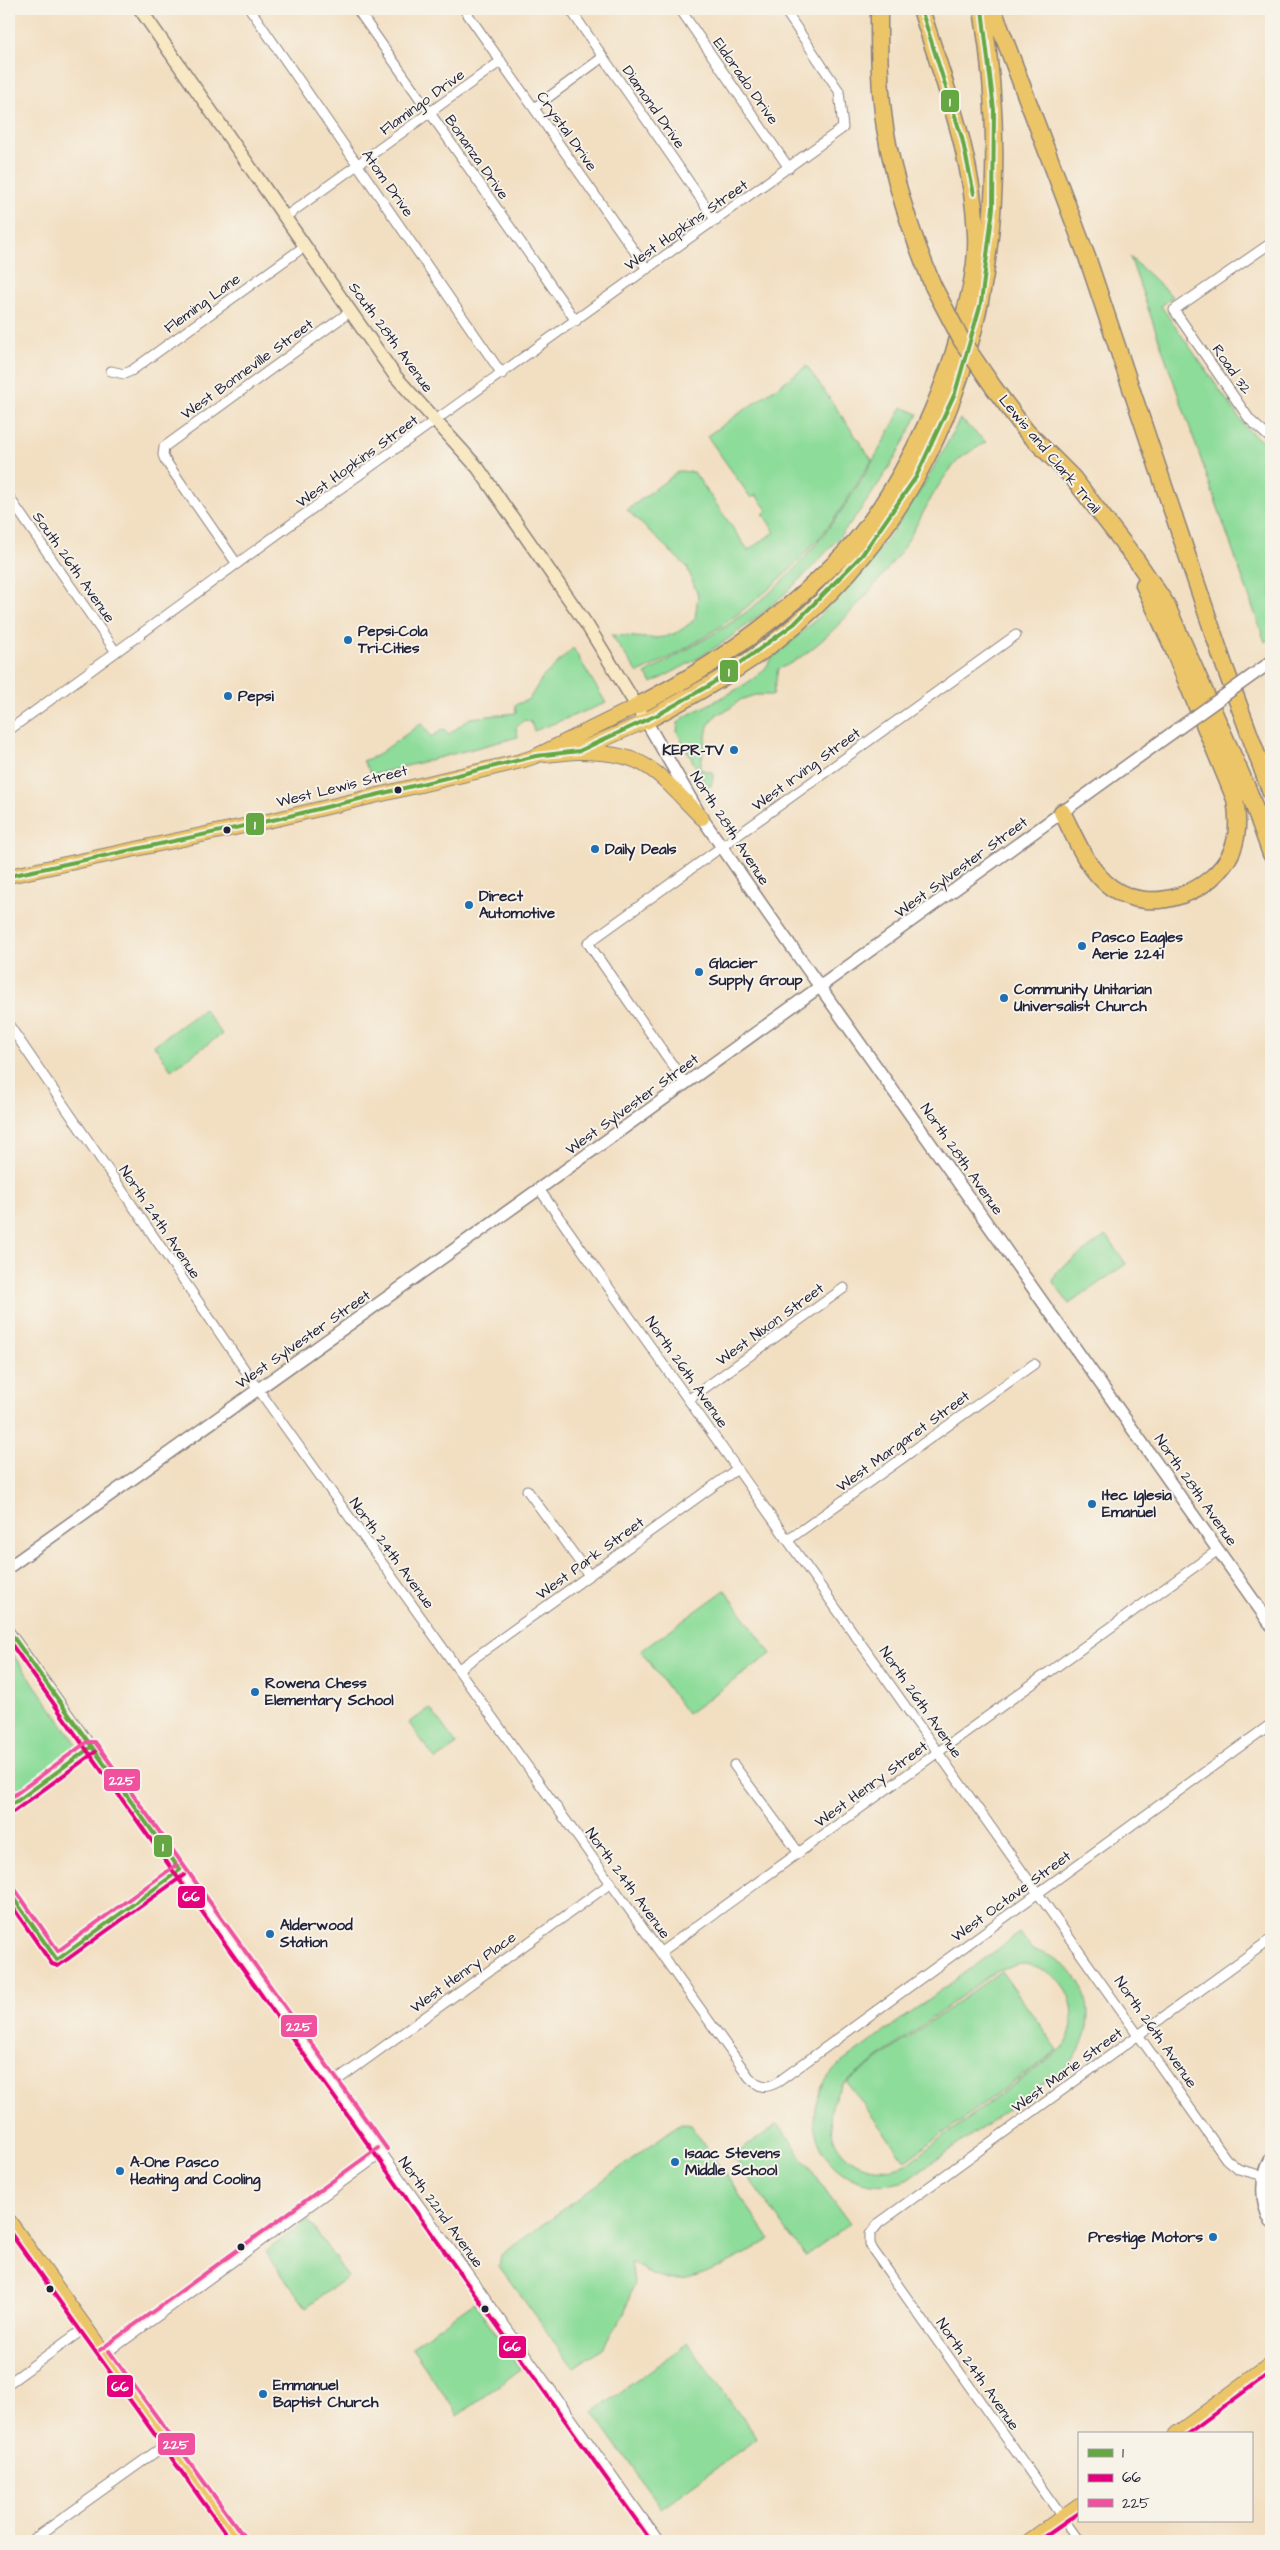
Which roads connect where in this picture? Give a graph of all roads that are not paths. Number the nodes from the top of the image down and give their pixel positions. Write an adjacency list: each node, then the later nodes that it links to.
1 (140, 9): 19 (main road, South 28th Avenue)
2 (250, 9): 17 (street, Atom Drive)
3 (357, 9): 16 (street, Bonanza Drive)
4 (476, 9): 12 (street)
5 (680, 9): 18 (street, Eldorado Drive)
6 (784, 9): 18 (street, West Hopkins Street)
7 (879, 9): 31 (highway, Lewis and Clark Trail, bridge)
8 (921, 9): 36 (highway)
9 (982, 9): 37 (highway)
10 (993, 9): 41 (highway)
11 (573, 10): 13 (street, Diamond Drive)
12 (466, 12): 14 (street, Crystal Drive)
13 (603, 57): 15 (street); 20 (street, Diamond Drive)
14 (501, 61): 15 (street, Crystal Drive); 16 (street, Flamingo Drive)
15 (534, 108): 23 (street, Crystal Drive)
16 (430, 113): 17 (street, Flamingo Drive); 25 (street, Bonanza Drive)
17 (359, 164): 19 (street, Flamingo Drive); 27 (street, Atom Drive)
18 (789, 168): 20 (street, West Hopkins Street)
19 (286, 217): 22 (main road, South 28th Avenue)
20 (716, 221): 23 (street, West Hopkins Street)
21 (1271, 243): 29 (street, Road 32)
22 (305, 246): 24 (main road, South 28th Avenue); 26 (street, Fleming Lane)
23 (647, 269): 25 (street, West Hopkins Street)
24 (351, 311): 28 (main road, South 28th Avenue); 32 (street, West Bonneville Street)
25 (576, 321): 27 (street, West Hopkins Street)
26 (111, 371)
27 (502, 374): 28 (street, West Hopkins Street)
28 (435, 421): 32 (street, West Hopkins Street); 36 (main road, South 28th Avenue)
29 (1271, 439)
30 (9, 497): 34 (street, South 26th Avenue)
31 (1137, 561): 42 (highway); 45 (highway, Lewis and Clark Trail)
32 (237, 564): 34 (street, West Hopkins Street)
33 (1016, 635): 44 (street, West Irving Street)
34 (116, 652): 38 (street, West Hopkins Street)
35 (1271, 662): 42 (street, West Sylvester Street, bridge)
36 (636, 706): 37 (main road, North 28th Avenue); 40 (main road, West Lewis Street)
37 (646, 721): 39 (main road, West Lewis Street); 43 (street, North 28th Avenue)
38 (9, 730)
39 (575, 752): 40 (main road, West Lewis Street); 43 (main road)
40 (536, 756): 46 (main road, West Lewis Street)
41 (1271, 793)
42 (1062, 812): 47 (street, West Sylvester Street)
43 (702, 818): 44 (street, North 28th Avenue)
44 (722, 847): 47 (street, North 28th Avenue); 49 (street, West Irving Street)
45 (1271, 854)
46 (9, 876)
47 (819, 988): 49 (street, West Sylvester Street); 58 (street, North 28th Avenue)
48 (9, 1025): 53 (street, North 24th Avenue)
49 (685, 1084): 50 (street, West Sylvester Street)
50 (539, 1189): 53 (street, West Sylvester Street); 54 (street, North 26th Avenue)
51 (844, 1288): 54 (street, West Nixon Street)
52 (1034, 1364): 57 (street, West Margaret Street)
53 (258, 1389): 59 (street, West Sylvester Street); 63 (street, North 24th Avenue)
54 (688, 1400): 55 (street, North 26th Avenue)
55 (737, 1469): 57 (street, North 26th Avenue); 60 (street, West Park Street)
56 (527, 1490): 60 (street)
57 (788, 1540): 65 (street, North 26th Avenue)
58 (1218, 1550): 61 (street, North 28th Avenue); 65 (street, West Henry Street)
59 (9, 1567)
60 (589, 1575): 63 (street, West Park Street)
61 (1271, 1625)
62 (9, 1631): 68 (street, North 22nd Avenue)
63 (458, 1669): 69 (street, North 24th Avenue)
64 (1271, 1724): 70 (street, West Octave Street)
65 (938, 1752): 67 (street, West Henry Street); 70 (street, North 26th Avenue)
66 (734, 1765): 67 (street)
67 (799, 1853): 72 (street, West Henry Street)
68 (180, 1870): 73 (street); 75 (street, North 22nd Avenue)
69 (611, 1883): 72 (street, North 24th Avenue); 75 (street, West Henry Place)
70 (1038, 1893): 74 (street, North 26th Avenue); 76 (street, West Octave Street)
71 (1271, 1939): 74 (street, West Marie Street)
72 (661, 1952): 76 (street, North 24th Avenue)
73 (57, 1960)
74 (1139, 2034): 79 (street, North 26th Avenue); 82 (street, West Marie Street)
75 (332, 2084): 77 (street, North 22nd Avenue)
76 (765, 2088)
77 (382, 2153): 84 (street); 93 (street, North 22nd Avenue)
78 (1271, 2158): 79 (street)
79 (1264, 2176): 81 (street)
80 (9, 2221): 83 (main road)
81 (1271, 2222)
82 (879, 2223): 90 (street, North 24th Avenue)
83 (86, 2328): 84 (main road); 86 (street)
84 (104, 2355): 88 (main road)
85 (1271, 2364): 87 (main road)
86 (9, 2383)
87 (1179, 2432)
88 (168, 2443): 91 (street); 92 (main road)
89 (1078, 2505): 90 (main road)
90 (1062, 2517): 94 (main road); 95 (street, North 24th Avenue)
91 (31, 2541)
92 (239, 2541)
93 (659, 2541)
94 (1029, 2541)
95 (1079, 2541)

